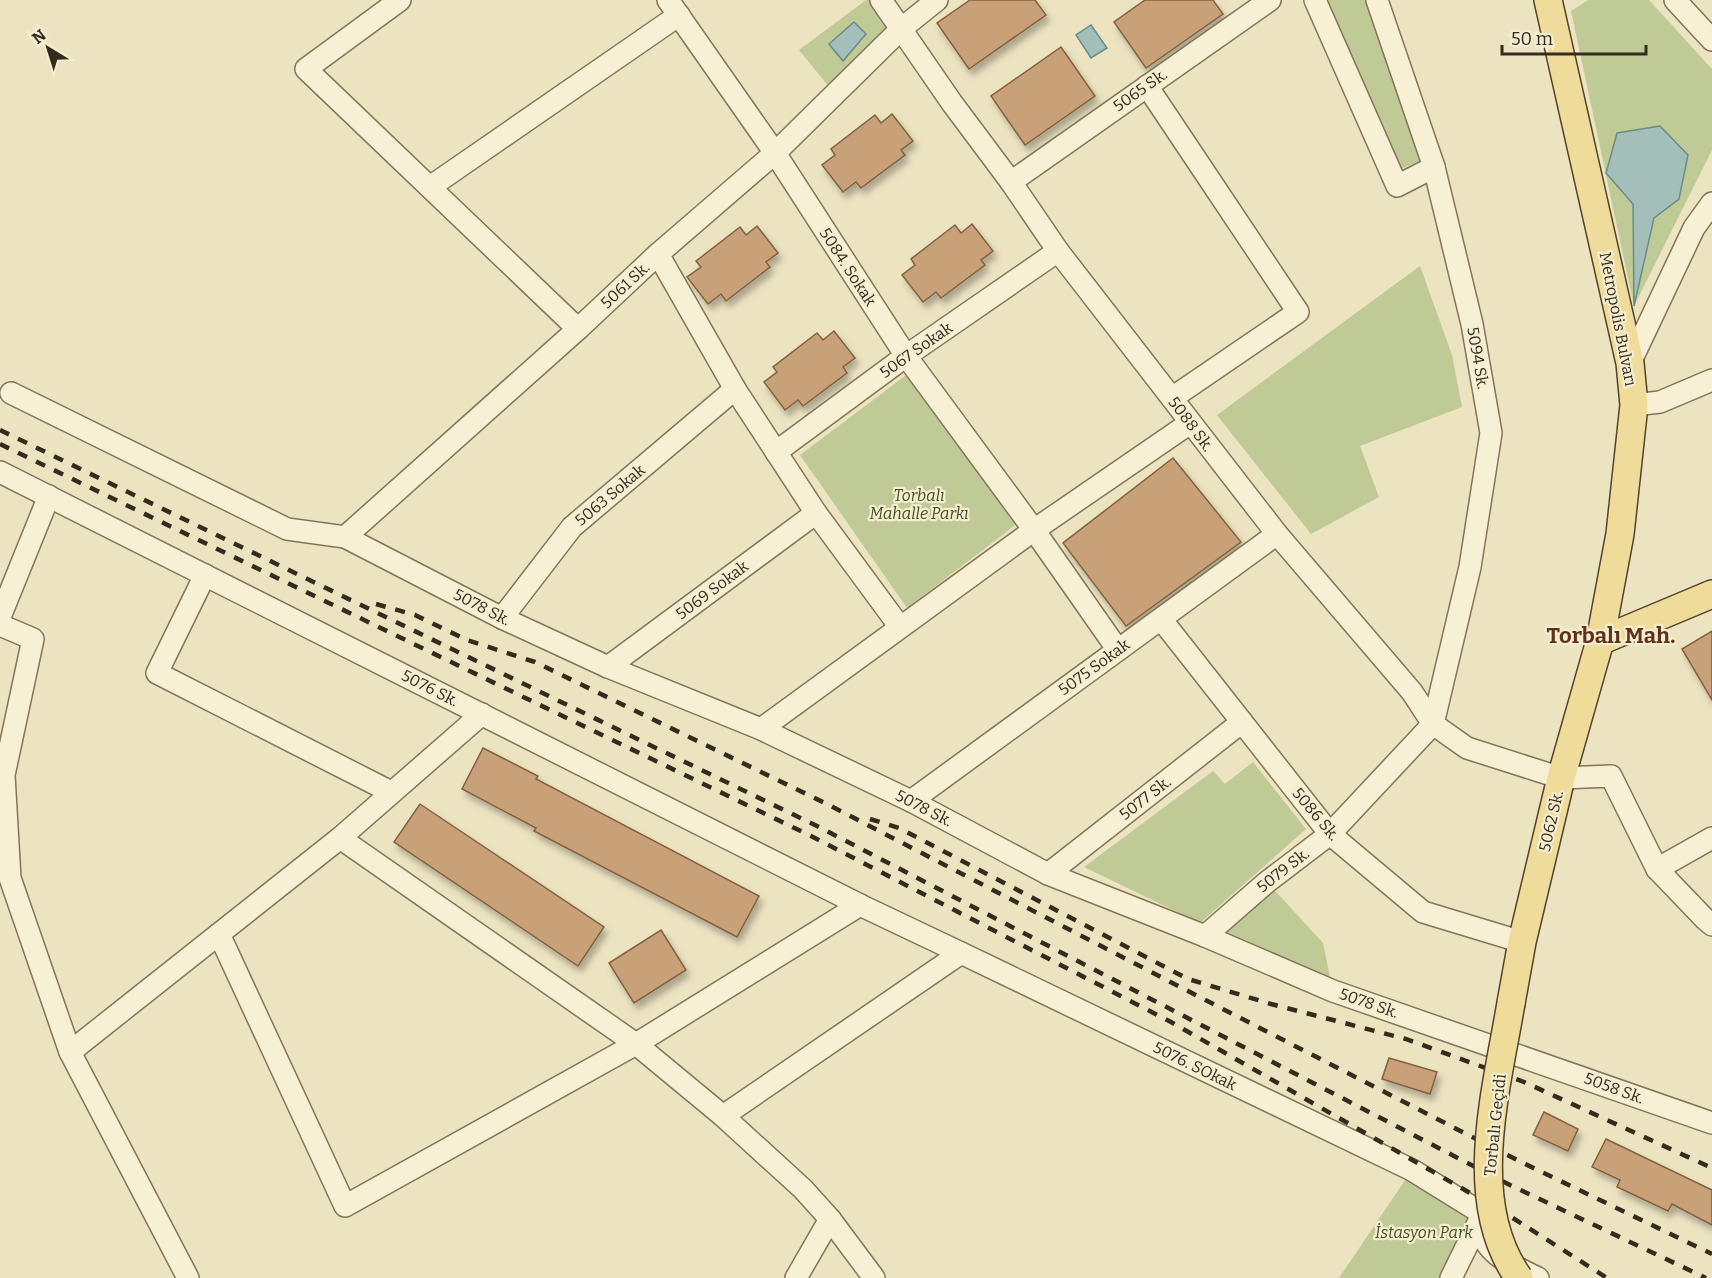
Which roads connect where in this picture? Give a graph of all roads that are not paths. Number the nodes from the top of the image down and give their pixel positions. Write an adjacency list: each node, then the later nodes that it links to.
1 (881, 0): 10 (street, 5088 Sk.)
2 (937, 0): 10 (street, 5061 Sk.)
3 (1270, 0): 12 (street, 5065 Sk.)
4 (1315, 0): 14 (street)
5 (1377, 0): 14 (street, 5094 Sk.)
6 (1548, 0): 22 (main road, Metropolis Bulvarı)
7 (1675, 0): 11 (street)
8 (398, 1): 16 (street)
9 (674, 8): 13 (street, 5084. Sokak); 16 (street)
10 (901, 29): 13 (street, 5061 Sk.); 15 (street, 5088 Sk.)
11 (1712, 40)
12 (1147, 86): 15 (street, 5065 Sk.); 26 (street)
13 (775, 153): 19 (street, 5061 Sk.); 21 (street, 5084. Sokak)
14 (1434, 167): 48 (street, 5094 Sk.)
15 (1011, 182): 18 (street, 5088 Sk.)
16 (430, 187): 20 (street)
17 (1712, 203): 22 (street)
18 (1058, 251): 21 (street, 5067 Sokak); 26 (street, 5088 Sk.)
19 (658, 254): 20 (street, 5061 Sk.); 24 (street)
20 (578, 329): 35 (street, 5061 Sk.)
21 (906, 356): 29 (street, 5067 Sokak); 33 (street, 5084. Sokak)
22 (1630, 363): 27 (main road, Metropolis Bulvarı)
23 (1712, 380): 27 (street)
24 (735, 389): 29 (street); 39 (street, 5063 Sokak)
25 (11, 393): 35 (street, 5078 Sk.)
26 (1172, 398): 28 (street, 5088 Sk.)
27 (1634, 405): 43 (main road, Metropolis Bulvarı)
28 (1190, 423): 33 (street); 34 (street, 5088 Sk.)
29 (776, 452): 32 (street)
30 (0, 472): 31 (street, 5076 Sk.)
31 (49, 496): 36 (street, 5076 Sk.); 38 (street)
32 (816, 513): 42 (street); 45 (street, 5069 Sokak)
33 (1034, 530): 42 (street); 44 (street, 5084. Sokak)
34 (1277, 534): 40 (street, 5075 Sokak); 48 (street, 5088 Sk.)
35 (345, 537): 39 (street, 5078 Sk.)
36 (204, 575): 46 (street, 5076 Sk.); 51 (street)
37 (1712, 594): 43 (main road)
38 (0, 617)
39 (502, 618): 45 (street, 5078 Sk.)
40 (1161, 619): 44 (street, 5075 Sokak); 47 (street, 5086 Sk.)
41 (0, 625): 66 (street)
42 (900, 627): 49 (street)
43 (1600, 641): 50 (main road, 5062 Sk.)
44 (1118, 650): 52 (street, 5075 Sokak)
45 (608, 668): 49 (street, 5078 Sk.)
46 (482, 714): 51 (street); 58 (street, 5076 Sk.)
47 (1242, 722): 53 (street, 5086 Sk.); 57 (street, 5077 Sk.)
48 (1433, 724): 50 (street, 5088 Sk.); 53 (street, 5079 Sk.)
49 (761, 729): 52 (street, 5078 Sk.)
50 (1561, 778): 56 (street, 5088 Sk.); 62 (main road, 5062 Sk.)
51 (390, 792): 54 (street)
52 (911, 801): 57 (street, 5078 Sk.)
53 (1330, 834): 61 (street, 5079 Sk.); 62 (street, 5086 Sk.)
54 (340, 838): 60 (street); 65 (street)
55 (1712, 838): 56 (street)
56 (1658, 869): 59 (street)
57 (1048, 874): 61 (street, 5078 Sk.)
58 (860, 905): 63 (street, 5076. SOkak); 65 (street)
59 (1712, 925)
60 (219, 934): 65 (street); 66 (street)
61 (1205, 936): 67 (street, 5078 Sk.)
62 (1522, 942): 64 (main road, 5062 Sk.)
63 (961, 953): 68 (street); 70 (street, 5076. SOkak)
64 (1511, 1003): 76 (main road, Torbalı Geçidi, bridge)
65 (636, 1044): 68 (street)
66 (70, 1052): 72 (street)
67 (1515, 1053): 69 (street, 5058 Sk.)
68 (723, 1116): 71 (street)
69 (1712, 1123)
70 (1483, 1214): 75 (street); 77 (street)
71 (830, 1219): 73 (street); 74 (street)
72 (188, 1278)
73 (796, 1278)
74 (874, 1278)
75 (1451, 1278)
76 (1519, 1278)
77 (1538, 1278)

